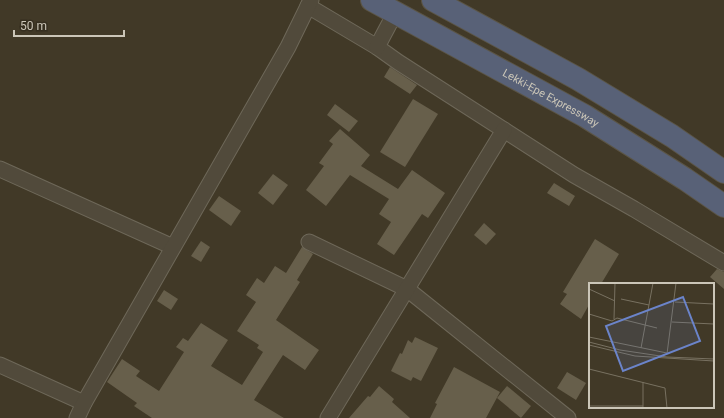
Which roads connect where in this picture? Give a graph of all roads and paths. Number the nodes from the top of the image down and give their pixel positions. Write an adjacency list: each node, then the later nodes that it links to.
1 (372, 0): 4 (highway, Lekki-Epe Expressway)
2 (433, 0): 8 (highway)
3 (310, 3): 5 (street); 11 (street)
4 (395, 13): 5 (street); 9 (highway, Lekki-Epe Expressway)
5 (377, 47): 6 (street)
6 (504, 130): 12 (street); 13 (street)
7 (0, 169): 11 (street)
8 (724, 172)
9 (724, 206)
10 (309, 242): 13 (street)
11 (173, 247): 15 (street)
12 (724, 263)
13 (407, 289): 17 (street); 18 (street)
14 (0, 365): 15 (street)
15 (84, 403): 16 (street)
16 (76, 418)
17 (328, 418)
18 (568, 418)

